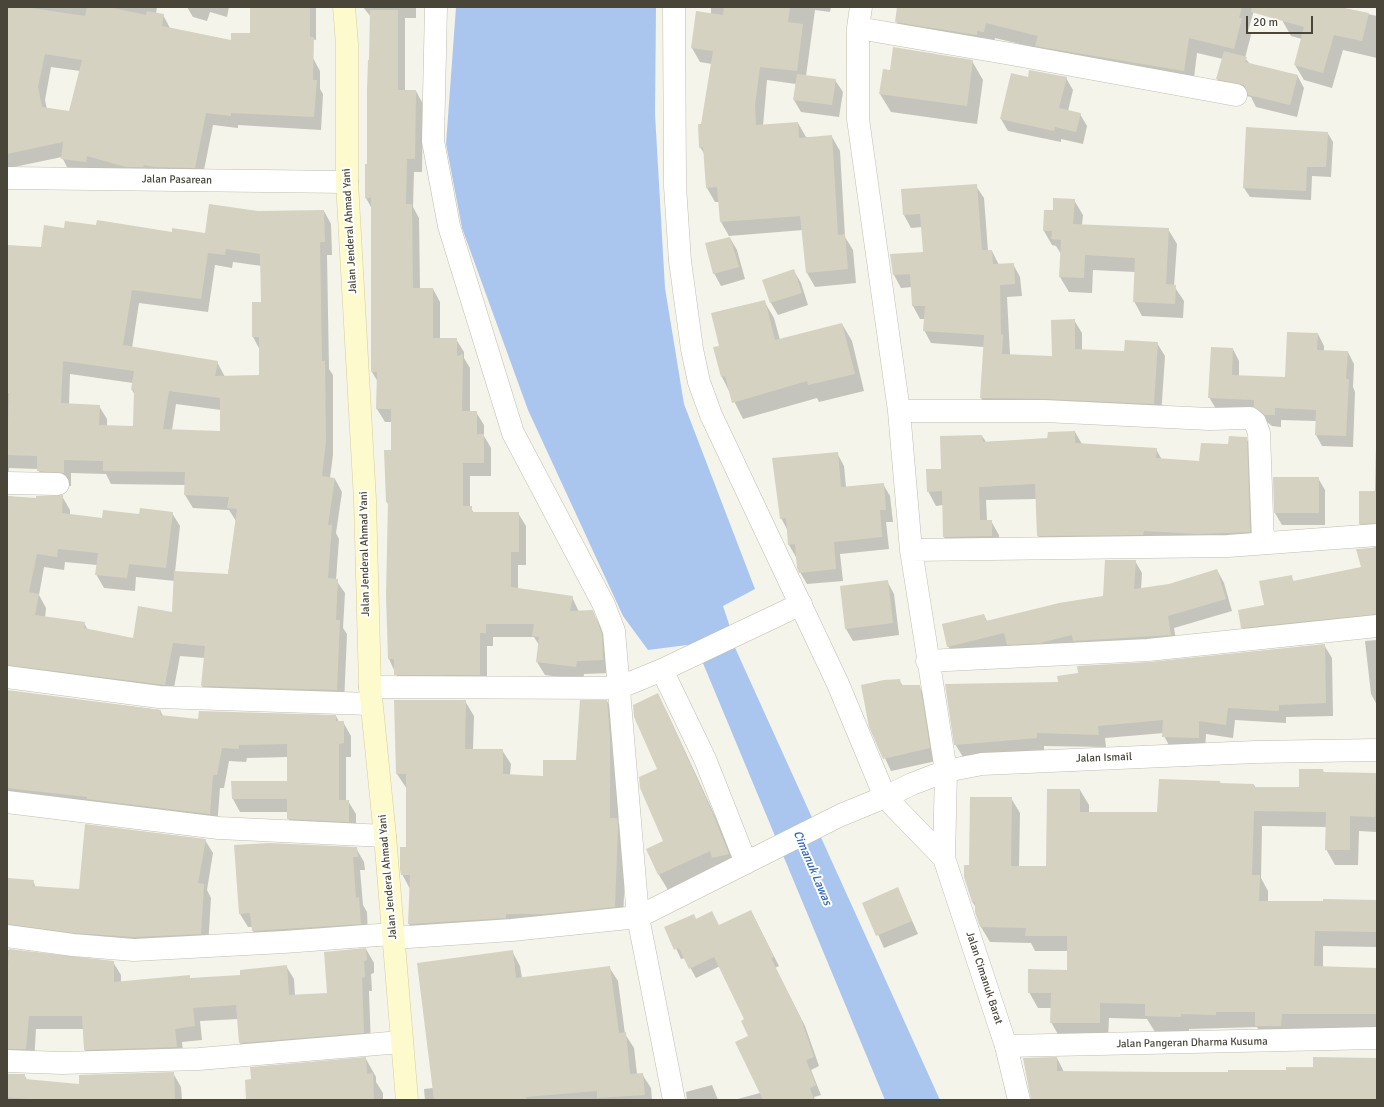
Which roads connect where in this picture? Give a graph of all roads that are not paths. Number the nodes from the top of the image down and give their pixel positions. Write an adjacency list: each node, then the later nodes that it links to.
1 (344, 7): 8 (main road, Jalan Jenderal Ahmad Yani)
2 (436, 7): 20 (street)
3 (674, 7): 15 (street)
4 (861, 7): 5 (street)
5 (858, 28): 6 (street); 9 (street)
6 (1236, 95)
7 (7, 178): 8 (street, Jalan Pasarean)
8 (347, 182): 21 (main road, Jalan Jenderal Ahmad Yani)
9 (899, 411): 13 (street); 14 (street)
10 (7, 483): 11 (street)
11 (58, 484)
12 (1377, 535): 13 (street)
13 (1264, 543): 14 (street)
14 (911, 550): 17 (street)
15 (800, 604): 18 (street); 24 (street)
16 (1377, 626): 17 (street)
17 (927, 661): 23 (street)
18 (662, 670): 20 (street); 28 (street)
19 (7, 678): 21 (street)
20 (618, 688): 21 (street); 29 (street)
21 (370, 696): 26 (main road, Jalan Jenderal Ahmad Yani)
22 (1377, 750): 23 (street, Jalan Ismail)
23 (946, 772): 24 (street, Jalan Ismail); 27 (street)
24 (885, 797): 27 (street); 28 (street, Jalan Ismail)
25 (7, 802): 26 (street)
26 (385, 836): 31 (main road, Jalan Jenderal Ahmad Yani)
27 (944, 858): 34 (street, Jalan Cimanuk Barat)
28 (752, 860): 29 (street, Jalan Ismail)
29 (638, 917): 31 (street); 37 (street)
30 (7, 936): 31 (street)
31 (392, 936): 33 (main road, Jalan Jenderal Ahmad Yani)
32 (1377, 1038): 34 (street, Jalan Pangeran Dharma Kusuma)
33 (401, 1042): 35 (street); 36 (main road, Jalan Jenderal Ahmad Yani)
34 (1006, 1046): 38 (street, Jalan Cimanuk Barat)
35 (7, 1061)
36 (407, 1100)
37 (674, 1100)
38 (1019, 1100)

